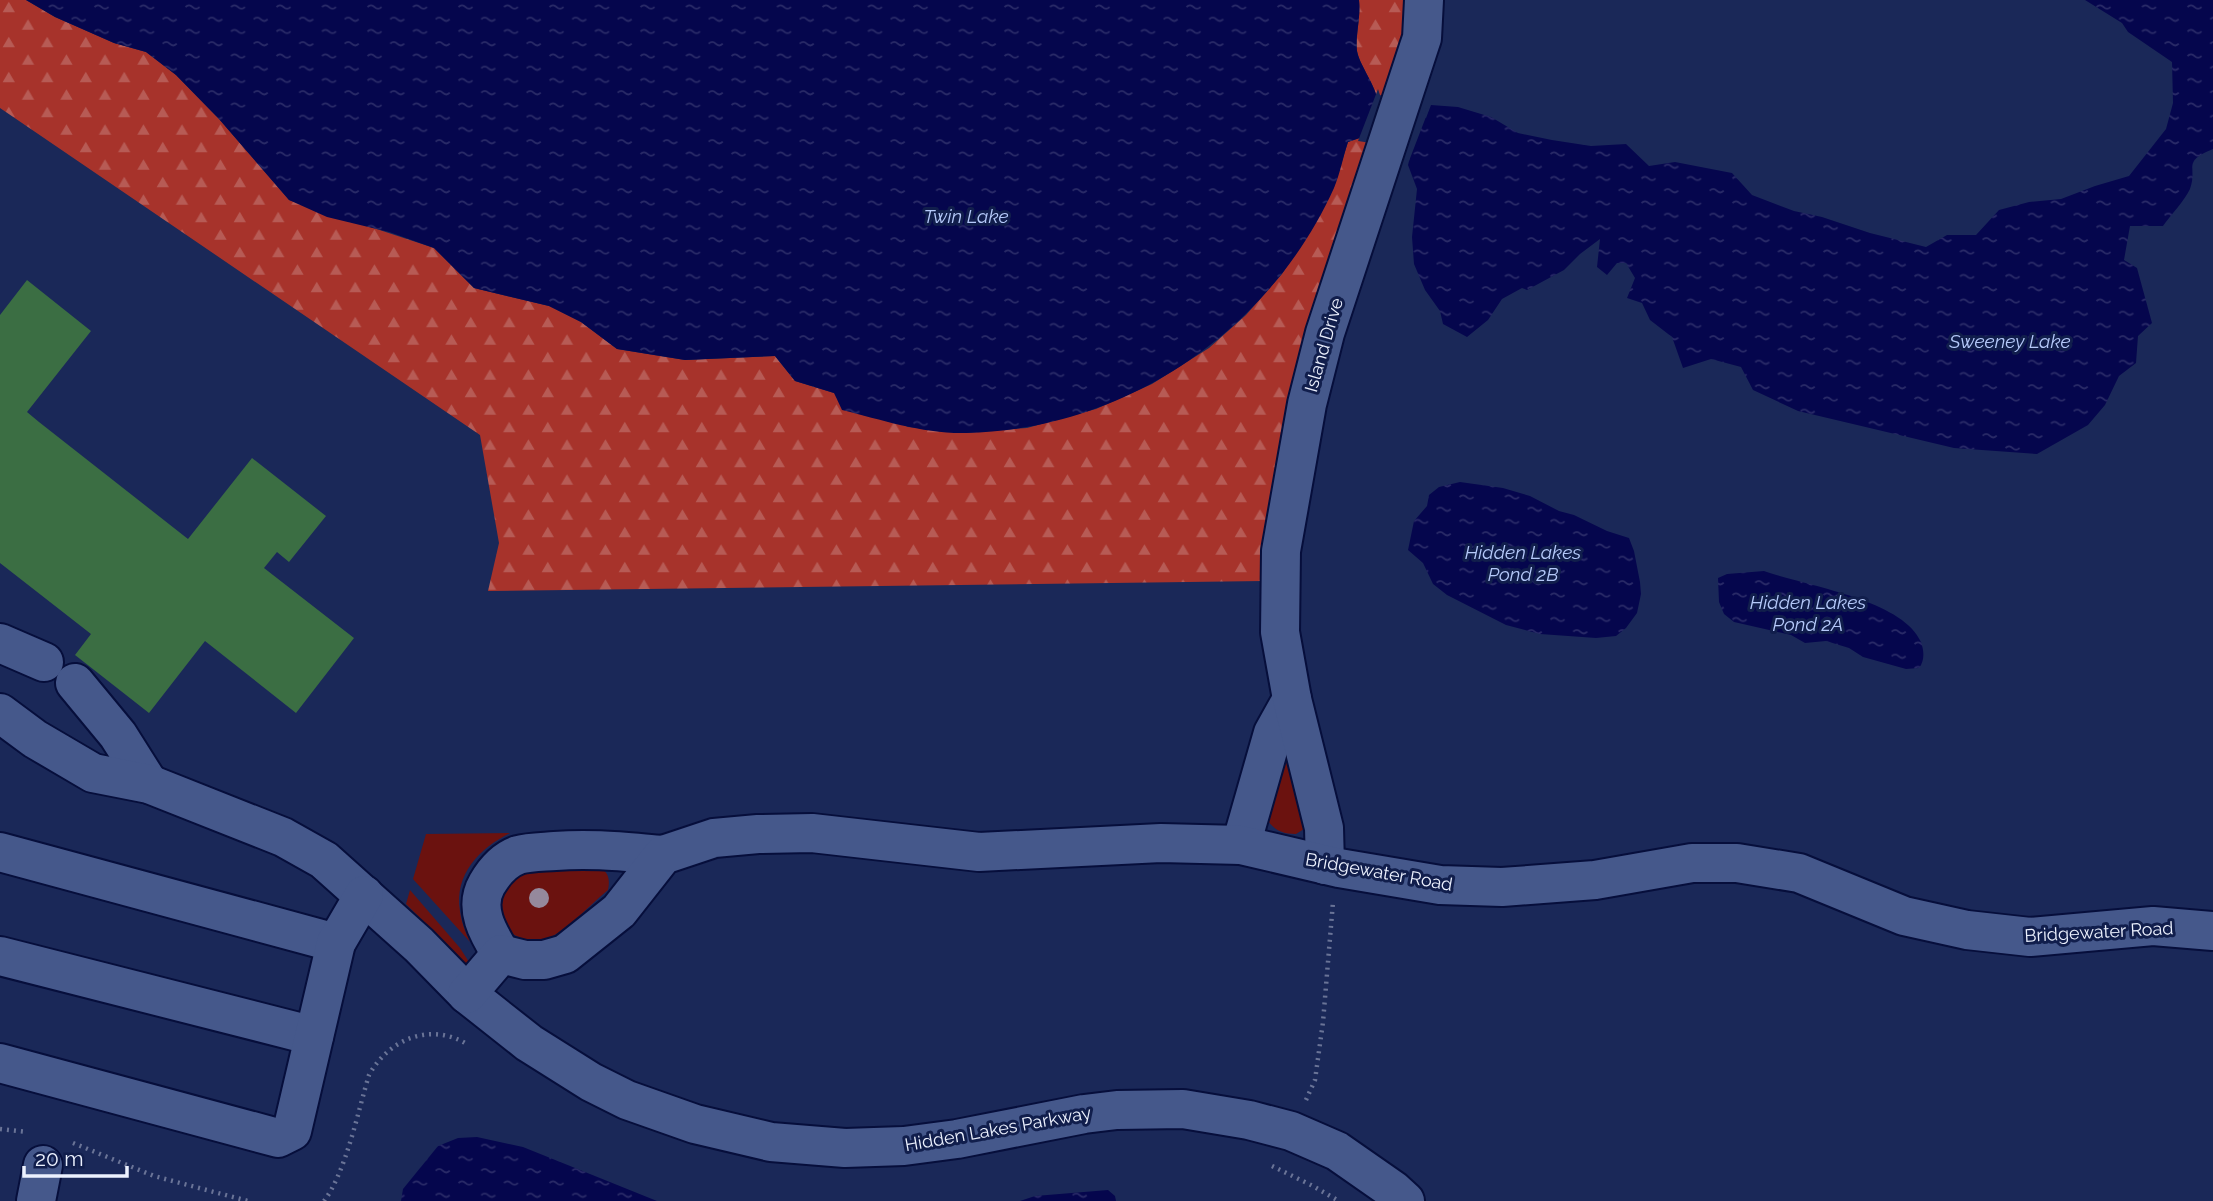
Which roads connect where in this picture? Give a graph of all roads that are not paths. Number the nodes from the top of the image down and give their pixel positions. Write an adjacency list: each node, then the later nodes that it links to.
1 (1424, 0): 3 (street, Island Drive)
2 (0, 643): 5 (street)
3 (1292, 699): 6 (street); 9 (street, Island Drive)
4 (0, 713): 5 (street, Hidden Lakes Parkway)
5 (149, 784): 10 (street, Hidden Lakes Parkway)
6 (1241, 845): 8 (street, Bridgewater Road); 9 (street, Bridgewater Road)
7 (0, 852): 12 (street)
8 (663, 856): 13 (street); 13 (street, Bridgewater Road)
9 (1332, 867): 11 (street, Bridgewater Road)
10 (364, 895): 12 (street); 15 (street, Hidden Lakes Parkway)
11 (2213, 930)
12 (336, 943): 16 (street)
13 (501, 954): 15 (street)
14 (0, 956): 16 (street)
15 (467, 994): 18 (street, Hidden Lakes Parkway)
16 (314, 1036): 17 (street)
17 (0, 1063)
18 (1405, 1201)

